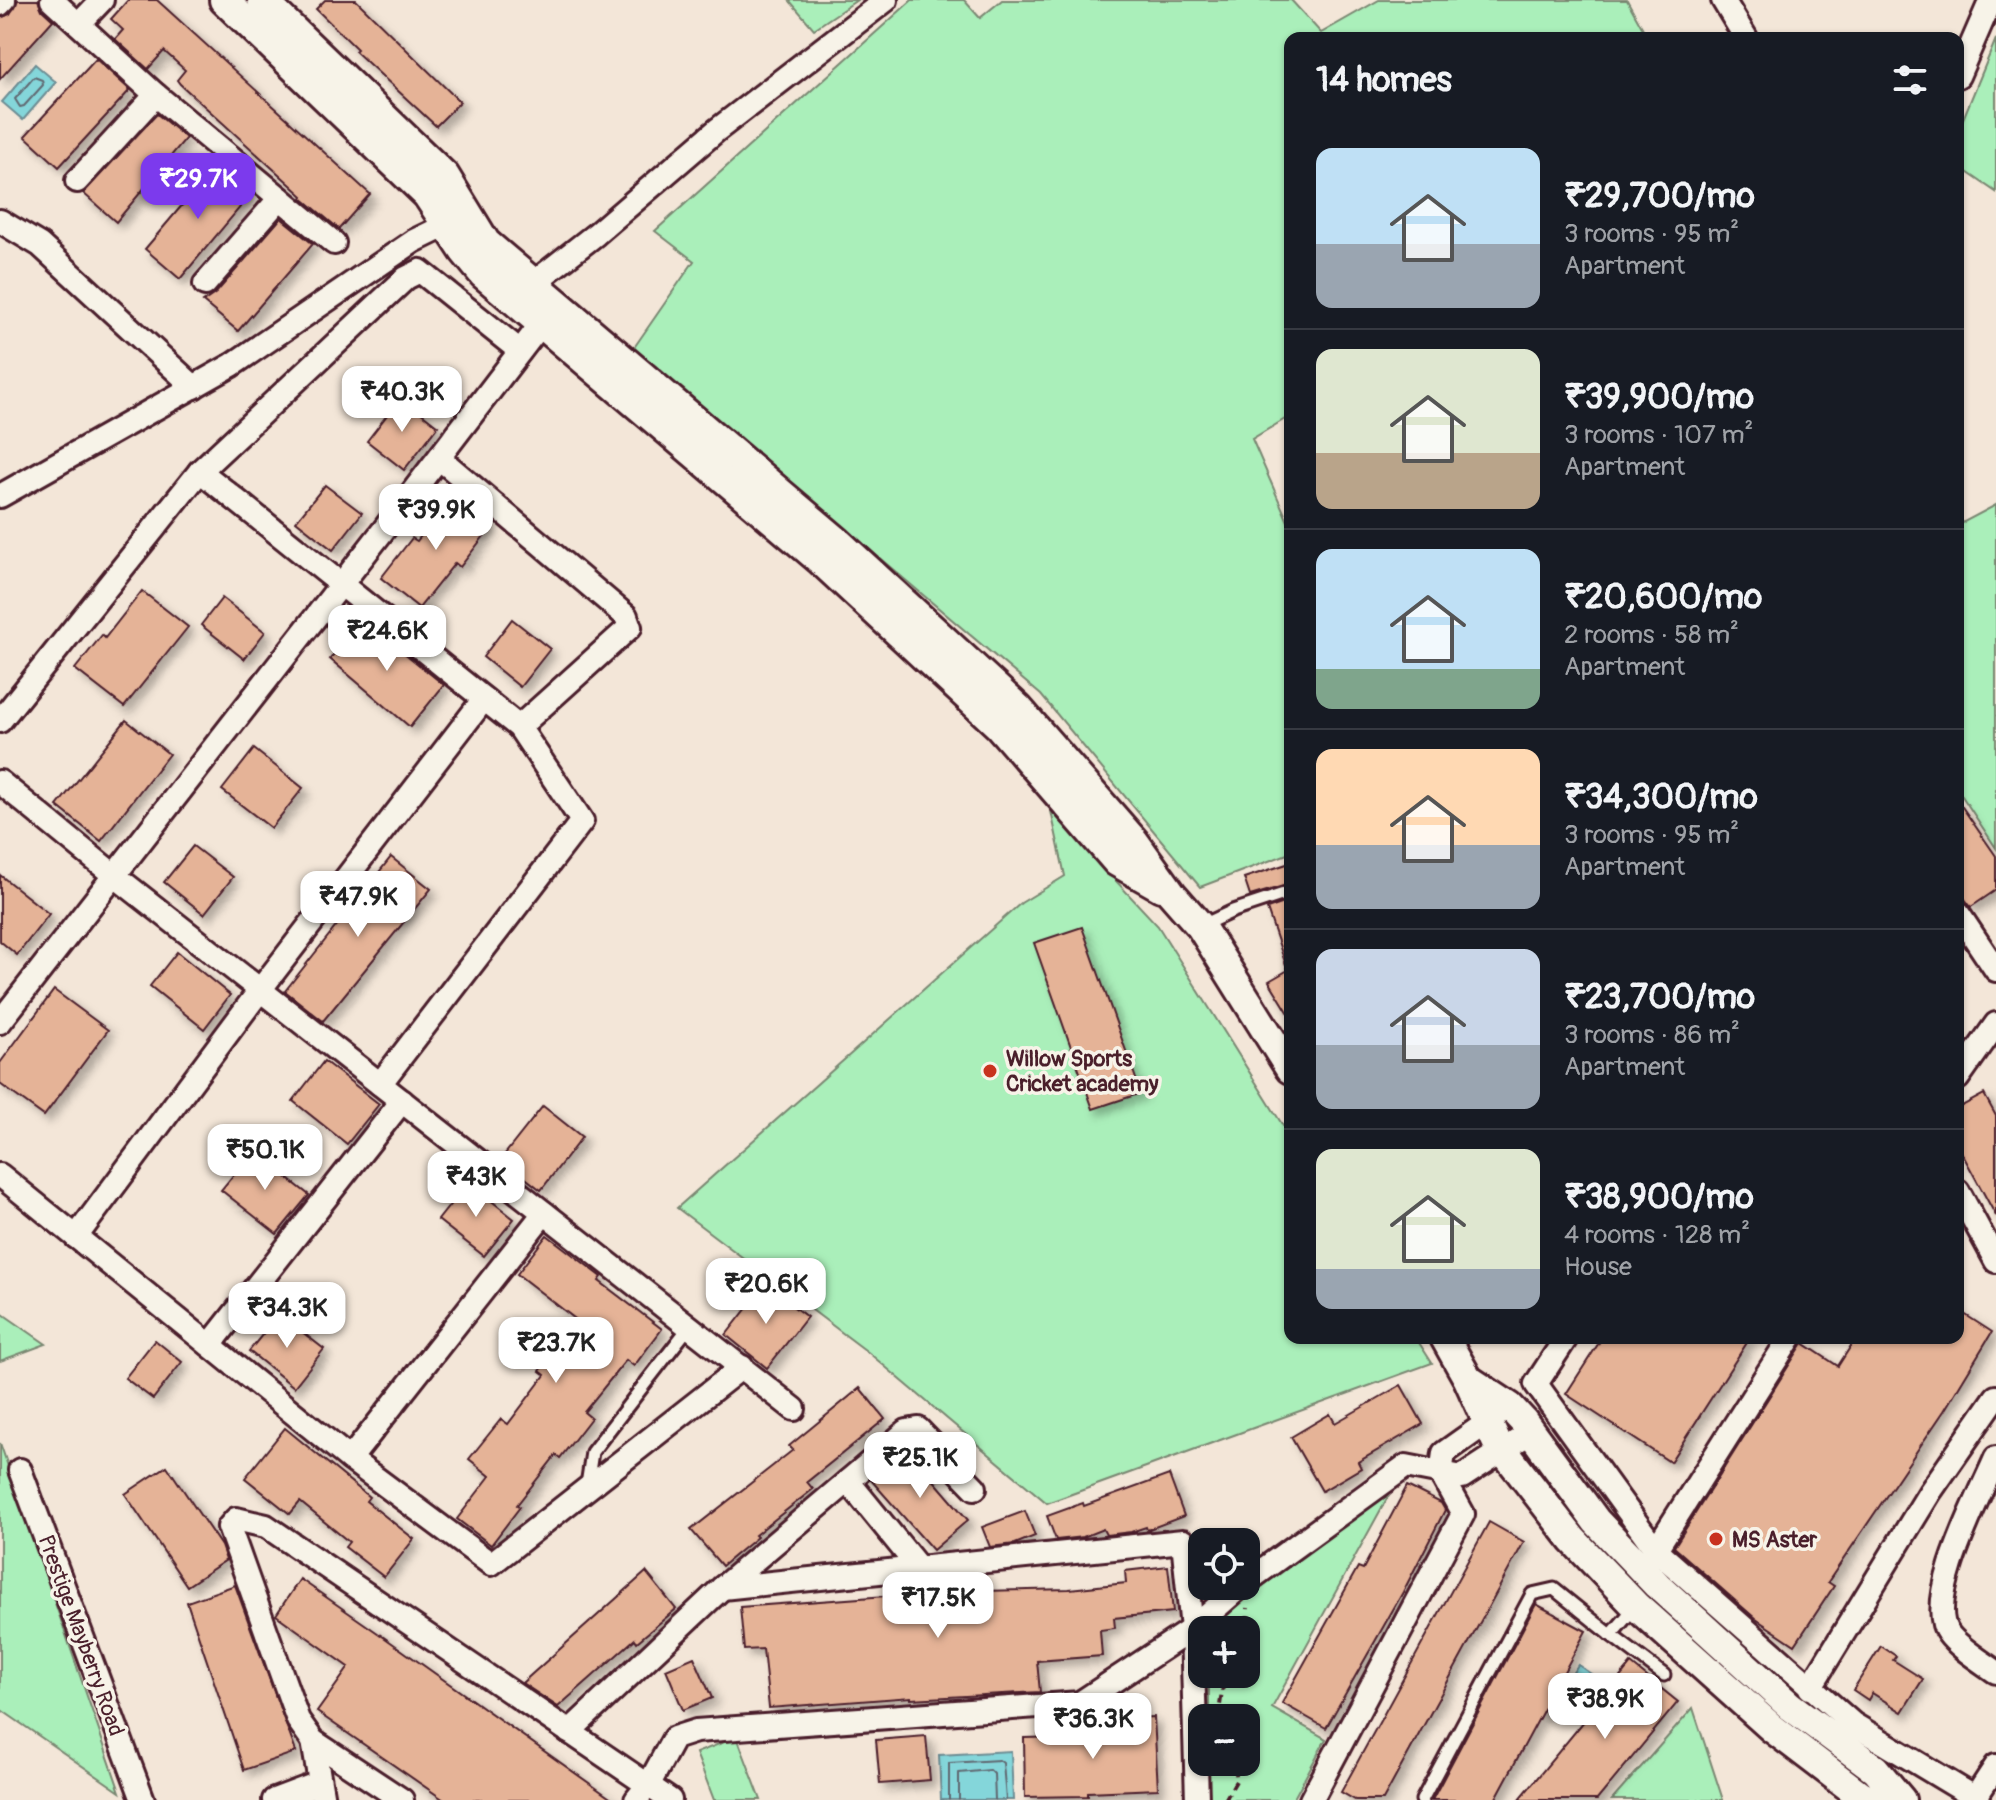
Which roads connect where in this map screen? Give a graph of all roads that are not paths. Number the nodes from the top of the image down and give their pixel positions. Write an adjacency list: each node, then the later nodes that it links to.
1 (52, 0): 8 (street)
2 (102, 0): 8 (street)
3 (224, 0): 14 (street)
4 (262, 0): 14 (street)
5 (886, 0): 18 (street)
6 (1723, 0): 9 (street)
7 (1991, 0): 10 (street)
8 (79, 24): 11 (street)
9 (1742, 32)
10 (1964, 62)
11 (156, 95): 12 (street); 13 (street)
12 (77, 181)
13 (280, 198): 16 (street); 17 (street)
14 (458, 219): 18 (street); 21 (street)
15 (0, 221): 21 (street)
16 (334, 243)
17 (205, 284)
18 (523, 290): 19 (street)
19 (549, 313): 20 (street); 33 (street)
20 (520, 351): 22 (street); 23 (street)
21 (194, 387): 24 (street)
22 (439, 458): 25 (street); 28 (street)
23 (200, 471): 25 (street); 27 (street)
24 (0, 496)
25 (341, 585): 26 (street); 30 (street)
26 (484, 699): 28 (street); 35 (street)
27 (0, 721)
28 (519, 727): 40 (street)
29 (0, 782): 30 (street)
30 (115, 876): 35 (street); 36 (street)
31 (1284, 894): 33 (lane)
32 (1964, 922): 34 (street)
33 (1201, 927): 38 (street)
34 (1996, 970)
35 (260, 990): 40 (street); 45 (street)
36 (0, 1022)
37 (1996, 1024): 39 (street)
38 (1284, 1059)
39 (1964, 1069)
40 (380, 1084): 41 (street)
41 (402, 1101): 44 (street); 51 (street)
42 (0, 1175): 45 (street)
43 (1964, 1202): 46 (street)
44 (544, 1213): 47 (street); 59 (street)
45 (76, 1237): 51 (street)
46 (1996, 1261)
47 (689, 1327): 52 (street); 64 (lane)
48 (1448, 1344): 55 (street)
49 (1562, 1344): 65 (street)
50 (1786, 1344): 65 (street)
51 (210, 1345): 59 (street)
52 (742, 1367): 54 (street); 64 (street)
53 (1996, 1397): 78 (street)
54 (794, 1409)
55 (1499, 1414): 56 (street); 57 (street); 61 (street)
56 (1531, 1432): 57 (street); 65 (street)
57 (1504, 1450): 61 (street); 69 (street)
58 (1996, 1458): 75 (street)
59 (350, 1459): 64 (street)
60 (20, 1470): 85 (street, Prestige Mayberry Road)
61 (1441, 1474): 67 (street); 90 (street)
62 (848, 1481): 63 (street); 66 (street); 68 (street)
63 (975, 1488)
64 (586, 1489)
65 (1649, 1560): 69 (street); 78 (street); 93 (street)
66 (918, 1567): 68 (street); 71 (street)
67 (1260, 1572)
68 (722, 1588): 79 (street)
69 (1628, 1598): 74 (lane); 92 (street)
70 (1225, 1600): 72 (street)
71 (1191, 1616)
72 (1207, 1616)
73 (1188, 1632): 83 (street)
74 (1611, 1635): 76 (lane); 91 (lane)
75 (1996, 1672)
76 (1664, 1675)
77 (1194, 1688): 89 (street)
78 (1810, 1688): 84 (street)
79 (569, 1732): 80 (street); 83 (street)
80 (313, 1741): 82 (street); 87 (street)
81 (1996, 1766): 84 (street)
82 (321, 1792): 86 (street)
83 (643, 1792): 88 (street)
84 (1977, 1799)
85 (143, 1800)
86 (274, 1800)
87 (402, 1800)
88 (670, 1800)
89 (1197, 1800)
90 (1311, 1800)
91 (1422, 1800)
92 (1873, 1800)
93 (1901, 1800)

